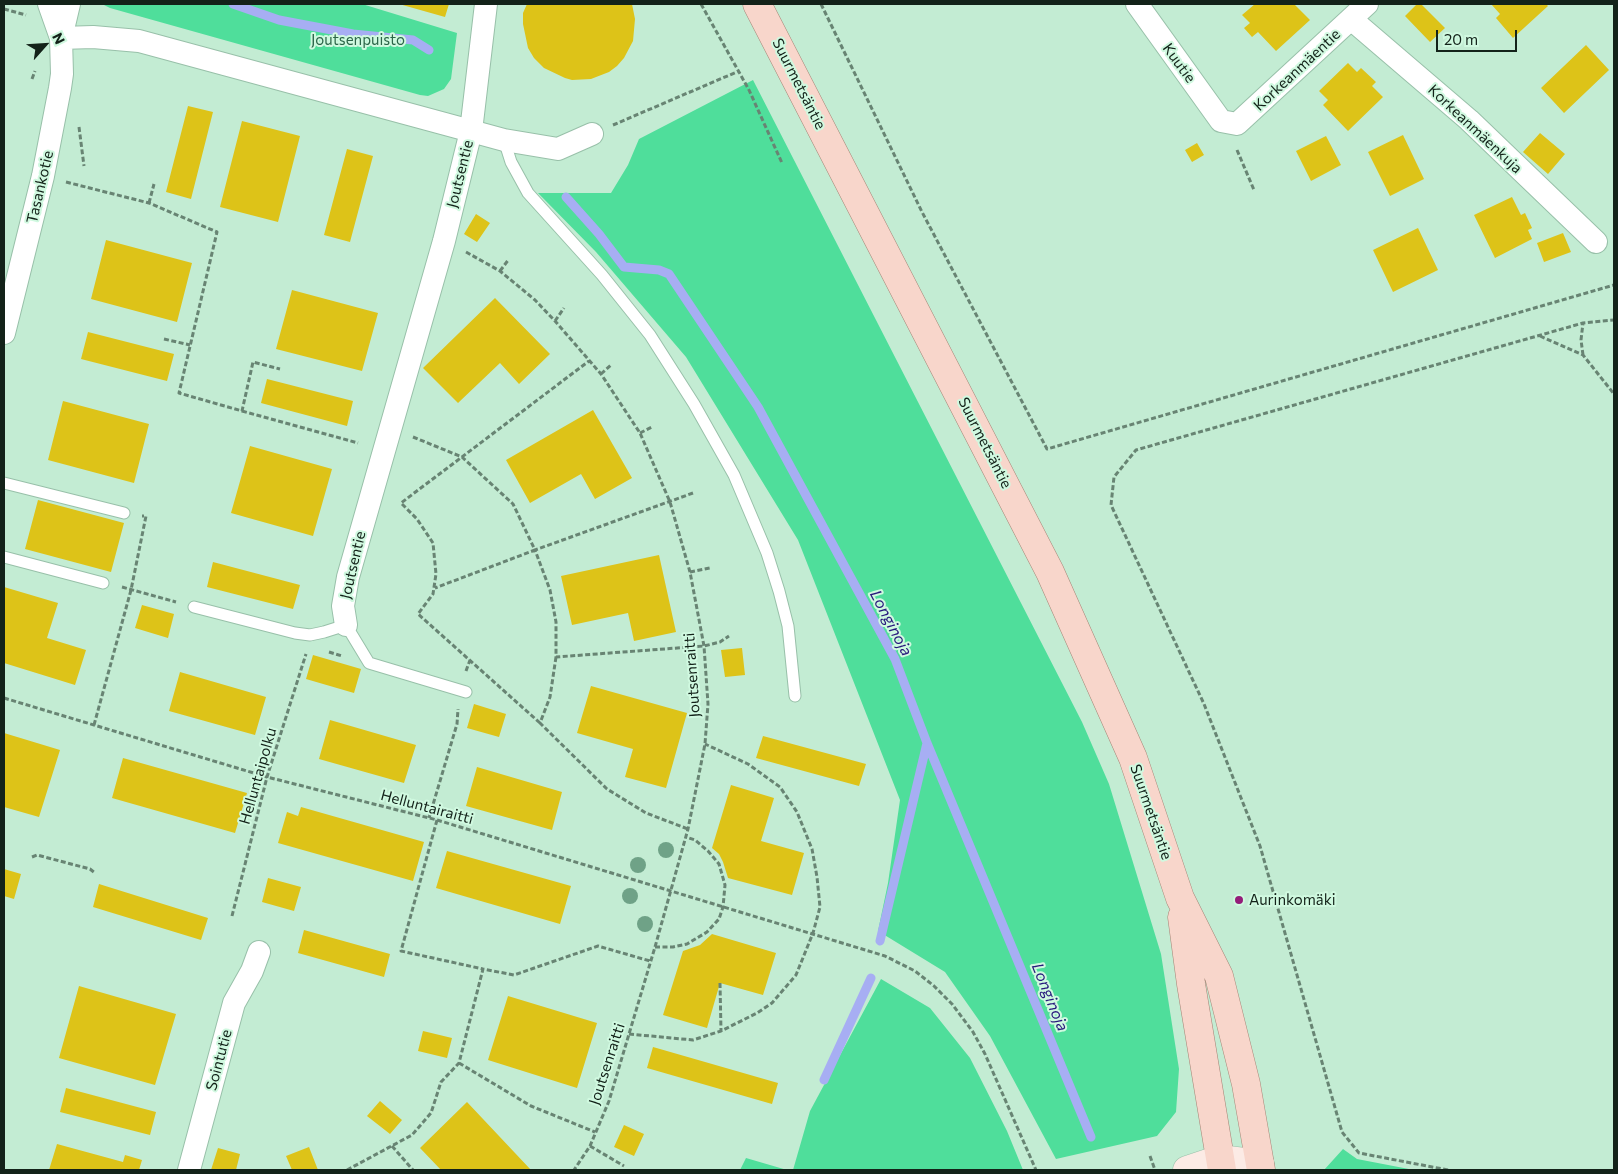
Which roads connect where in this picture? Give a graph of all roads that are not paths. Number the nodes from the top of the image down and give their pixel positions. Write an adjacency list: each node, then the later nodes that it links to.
1 (48, 4): 8 (street)
2 (69, 4): 8 (street)
3 (486, 4): 10 (street)
4 (757, 4): 23 (main road, Suurmetsäntie)
5 (1137, 4): 9 (street, Kuutie)
6 (1367, 4): 7 (street, Korkeanmäentie)
7 (1351, 19): 9 (street, Korkeanmäentie); 13 (street, Korkeanmäenkuja)
8 (61, 38): 10 (street, Joutsentie); 14 (street, Tasankotie)
9 (1221, 121)
10 (471, 131): 12 (street); 20 (street, Joutsentie)
11 (592, 134): 12 (street)
12 (504, 140): 22 (lane)
13 (1596, 242)
14 (4, 333)
15 (4, 483): 16 (lane)
16 (124, 513)
17 (4, 557): 18 (lane)
18 (104, 583)
19 (194, 607): 20 (lane)
20 (346, 625): 21 (lane)
21 (462, 691)
22 (795, 696)
23 (1180, 898): 25 (main road, Suurmetsäntie); 26 (main road, Suurmetsäntie)
24 (258, 952): 27 (street, Sointutie)
25 (1221, 1164): 26 (main road); 28 (main road)
26 (1257, 1168)
27 (188, 1170)
28 (1187, 1170)

